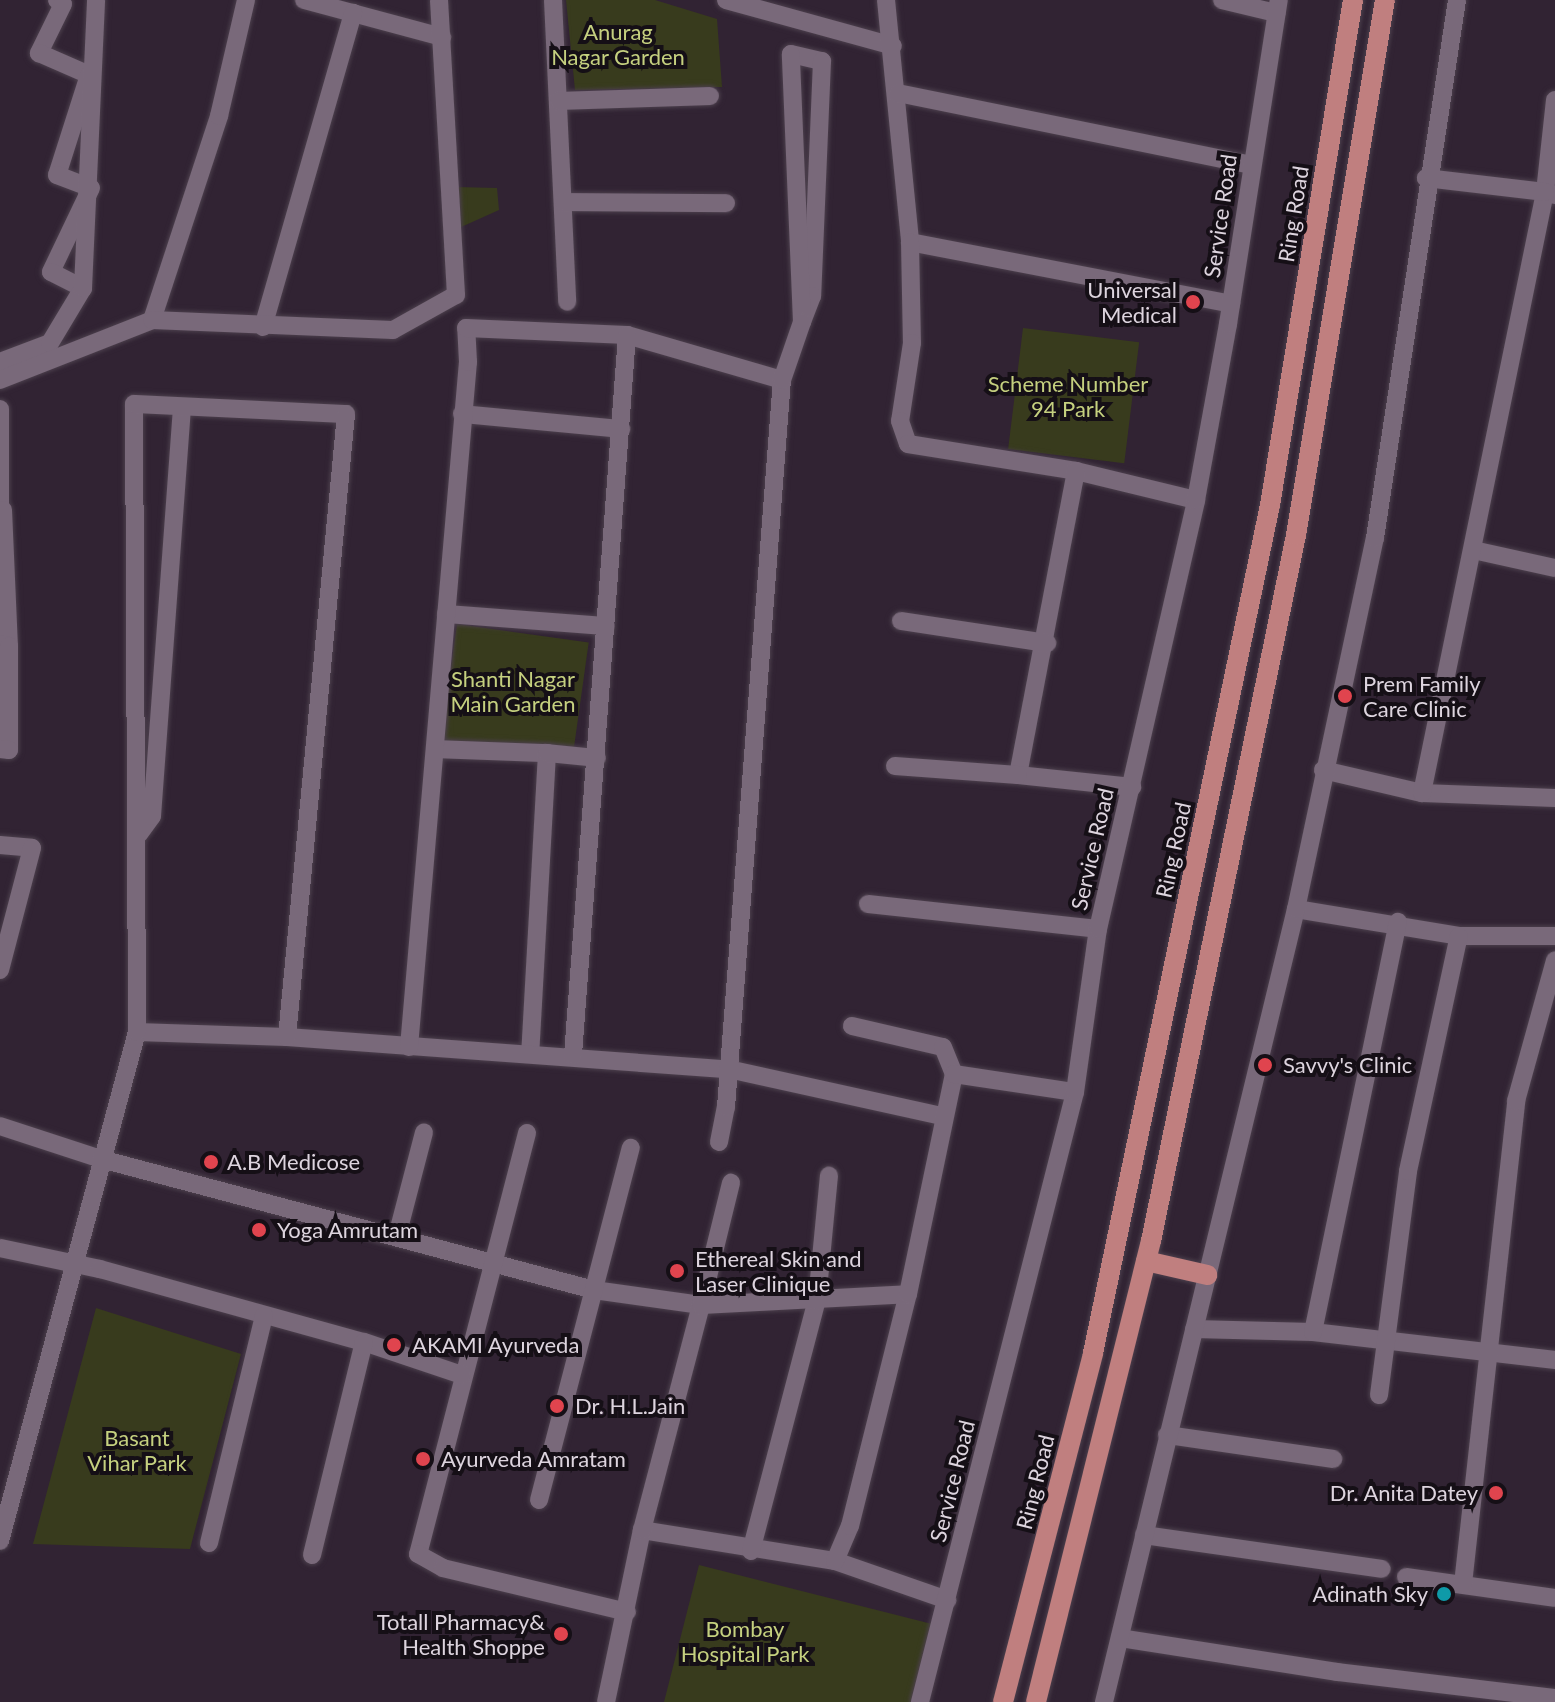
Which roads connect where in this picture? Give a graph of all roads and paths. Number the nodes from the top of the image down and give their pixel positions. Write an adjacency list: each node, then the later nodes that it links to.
1 (57, 0): 17 (street)
2 (96, 0): 17 (street)
3 (246, 0): 32 (street)
4 (304, 0): 14 (street)
5 (439, 0): 15 (street)
6 (553, 0): 21 (street)
7 (726, 0): 16 (street)
8 (886, 0): 16 (street)
9 (1222, 0): 13 (street)
10 (1353, 0): 134 (main road, Ring Road)
11 (1385, 0): 97 (main road)
12 (1457, 0): 23 (street)
13 (1277, 6): 22 (street, Service Road)
14 (353, 13): 15 (street); 34 (street)
15 (442, 37): 34 (street)
16 (893, 46): 18 (street)
17 (93, 75): 24 (street); 24 (street)
18 (898, 93): 22 (street); 28 (street)
19 (710, 96): 21 (street)
20 (1555, 100): 25 (street)
21 (559, 101): 26 (street)
22 (1251, 165): 31 (street, Service Road)
23 (1426, 178): 25 (street); 61 (street)
24 (91, 188): 29 (street); 29 (street)
25 (1550, 194): 47 (street)
26 (564, 202): 27 (street); 30 (street)
27 (726, 203)
28 (910, 242): 31 (street); 44 (street)
29 (83, 288): 37 (street)
30 (567, 302)
31 (1231, 304): 45 (street, Service Road)
32 (152, 320): 34 (street); 37 (street)
33 (802, 322): 33 (street); 39 (street)
34 (263, 327)
35 (627, 335): 39 (street); 42 (street); 43 (street)
36 (0, 362): 37 (street)
37 (30, 363): 38 (street)
38 (0, 380)
39 (782, 380): 82 (street)
40 (182, 407): 49 (street); 55 (street); 78 (street)
41 (0, 409): 46 (street)
42 (462, 414): 43 (street); 50 (street)
43 (621, 429): 52 (street)
44 (1076, 471): 45 (street); 53 (street)
45 (1196, 500): 63 (street, Service Road)
46 (1, 510): 54 (street)
47 (1473, 550): 48 (street); 64 (street)
48 (1555, 568)
49 (136, 612): 55 (street); 66 (street)
50 (446, 614): 52 (street); 57 (street)
51 (901, 621): 53 (street)
52 (606, 626): 59 (street)
53 (1047, 643): 62 (street)
54 (4, 645): 56 (street)
55 (164, 658): 66 (street)
56 (0, 749)
57 (436, 749): 58 (street); 79 (street)
58 (547, 753): 59 (street); 80 (street)
59 (597, 758): 81 (street)
60 (895, 766): 62 (street)
61 (1323, 770): 64 (street); 69 (street)
62 (1018, 775): 63 (street)
63 (1132, 787): 71 (street, Service Road)
64 (1422, 793): 65 (street)
65 (1555, 798)
66 (139, 834): 77 (street)
67 (0, 845): 75 (street)
68 (868, 904): 71 (street)
69 (1296, 909): 70 (street); 99 (street)
70 (1398, 922): 72 (street); 106 (street)
71 (1098, 929): 84 (street, Service Road)
72 (1459, 936): 73 (street); 107 (street)
73 (1555, 936)
74 (1555, 960): 109 (street)
75 (0, 970)
76 (852, 1026): 83 (street)
77 (137, 1032): 78 (street); 91 (street)
78 (287, 1037): 79 (street)
79 (409, 1047): 80 (street)
80 (530, 1053): 81 (street)
81 (573, 1055): 82 (street)
82 (728, 1069): 85 (street); 89 (street)
83 (954, 1074): 84 (street); 85 (street)
84 (1075, 1092): 127 (street, Service Road)
85 (942, 1116): 101 (street)
86 (0, 1126): 91 (street)
87 (424, 1132): 94 (street)
88 (527, 1133): 96 (street)
89 (719, 1142)
90 (631, 1148): 100 (street)
91 (101, 1159): 94 (street); 98 (street)
92 (829, 1176): 102 (street)
93 (731, 1183): 103 (street)
94 (397, 1236): 96 (street)
95 (0, 1248): 98 (street)
96 (493, 1261): 100 (street); 111 (street)
97 (1146, 1261): 99 (main road); 135 (main road)
98 (77, 1266): 104 (street); 118 (street)
99 (1207, 1275): 105 (street)
100 (594, 1290): 103 (street); 115 (street)
101 (908, 1294): 102 (street); 122 (street)
102 (817, 1300): 103 (street); 120 (street)
103 (701, 1305): 116 (street)
104 (264, 1316): 108 (street); 119 (street)
105 (1194, 1329): 106 (street); 113 (street)
106 (1313, 1332): 107 (street)
107 (1384, 1340): 109 (street); 112 (street)
108 (364, 1342): 111 (street); 121 (street)
109 (1488, 1352): 110 (street); 125 (street)
110 (1555, 1360)
111 (462, 1375): 128 (street)
112 (1379, 1395)
113 (1167, 1435): 114 (street); 117 (street)
114 (1333, 1459)
115 (539, 1500)
116 (642, 1530): 120 (street); 128 (street)
117 (1144, 1535): 123 (street); 129 (street)
118 (0, 1541)
119 (209, 1543)
120 (751, 1551): 122 (street)
121 (312, 1555)
122 (835, 1561): 127 (street)
123 (1382, 1569)
124 (1406, 1577): 125 (street)
125 (1463, 1584): 126 (street)
126 (1555, 1598)
127 (947, 1600): 133 (street, Service Road)
128 (627, 1612): 132 (street)
129 (1120, 1638): 130 (street); 136 (street)
130 (1497, 1698): 131 (street)
131 (1555, 1698)
132 (606, 1702)
133 (920, 1702)
134 (1003, 1702)
135 (1036, 1702)
136 (1104, 1702)

